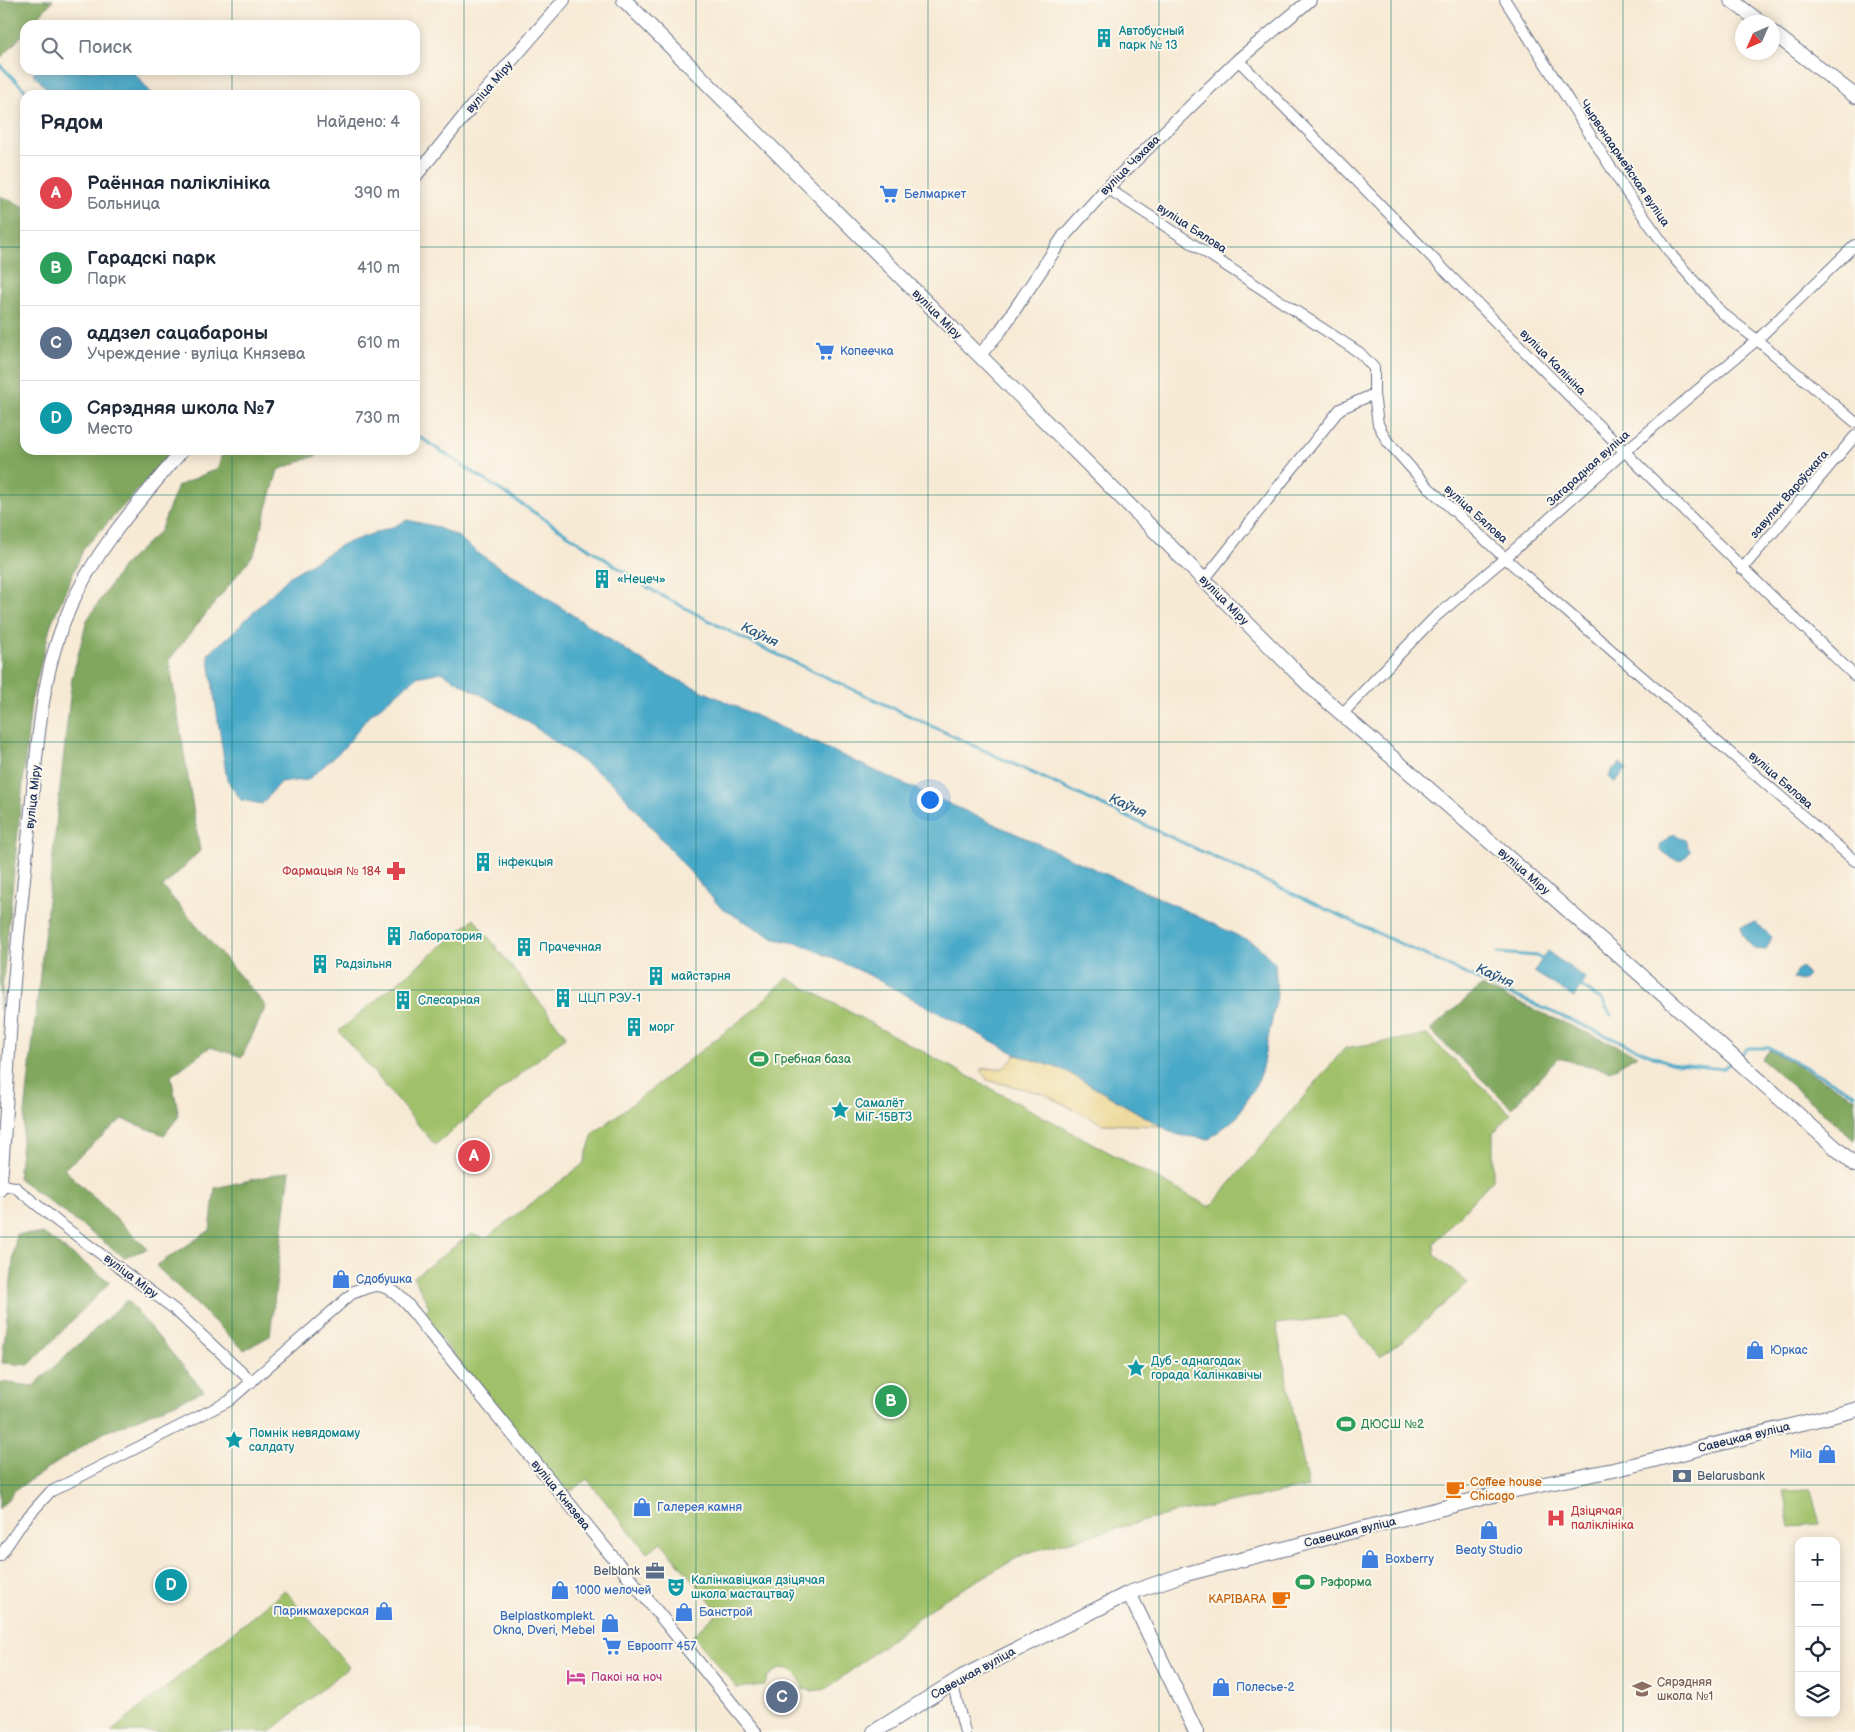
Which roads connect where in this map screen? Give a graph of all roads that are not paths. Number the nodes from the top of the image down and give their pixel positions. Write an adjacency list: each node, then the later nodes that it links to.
1 (564, 0): 10 (street, вуліца Міру)
2 (624, 0): 14 (main road, вуліца Міру)
3 (1310, 0): 8 (street, вуліца Чэхава)
4 (1505, 0): 13 (street, Чырвонаармейская вуліца)
5 (1731, 0): 6 (main road)
6 (1751, 15)
7 (1780, 38): 9 (main road)
8 (1238, 60): 11 (street, вуліца Чэхава); 18 (street, вуліца Калініна)
9 (1855, 96)
10 (420, 171)
11 (1107, 188): 14 (street, вуліца Чэхава); 15 (street, вуліца Бялова)
12 (1855, 245): 13 (street, Загарадная вуліца)
13 (1757, 340): 16 (street, Чырвонаармейская вуліца); 18 (street, Загарадная вуліца)
14 (979, 356): 22 (main road, вуліца Міру)
15 (1374, 394): 20 (street, вуліца Бялова); 22 (street)
16 (1855, 422)
17 (1855, 436): 21 (street, завулак Вароўскага)
18 (1624, 452): 20 (street, Загарадная вуліца); 21 (street, вуліца Калініна)
19 (179, 455): 27 (street, вуліца Міру)
20 (1505, 558): 24 (street, Загарадная вуліца); 25 (street, вуліца Бялова)
21 (1742, 569): 23 (street, вуліца Калініна)
22 (1204, 580): 24 (main road, вуліца Міру)
23 (1855, 676)
24 (1342, 714): 26 (main road, вуліца Міру)
25 (1855, 861)
26 (1855, 1166)
27 (1, 1184): 28 (street, вуліца Міру); 30 (street, вуліца Міру)
28 (0, 1190)
29 (354, 1292): 30 (street); 35 (street, вуліца Князева)
30 (252, 1382): 32 (street)
31 (1855, 1410): 33 (main road, Савецкая вуліца)
32 (0, 1556)
33 (1129, 1593): 34 (main road, Савецкая вуліца); 38 (main road)
34 (952, 1682): 36 (main road, Савецкая вуліца); 37 (street)
35 (756, 1732)
36 (874, 1732)
37 (965, 1732)
38 (1196, 1732)

